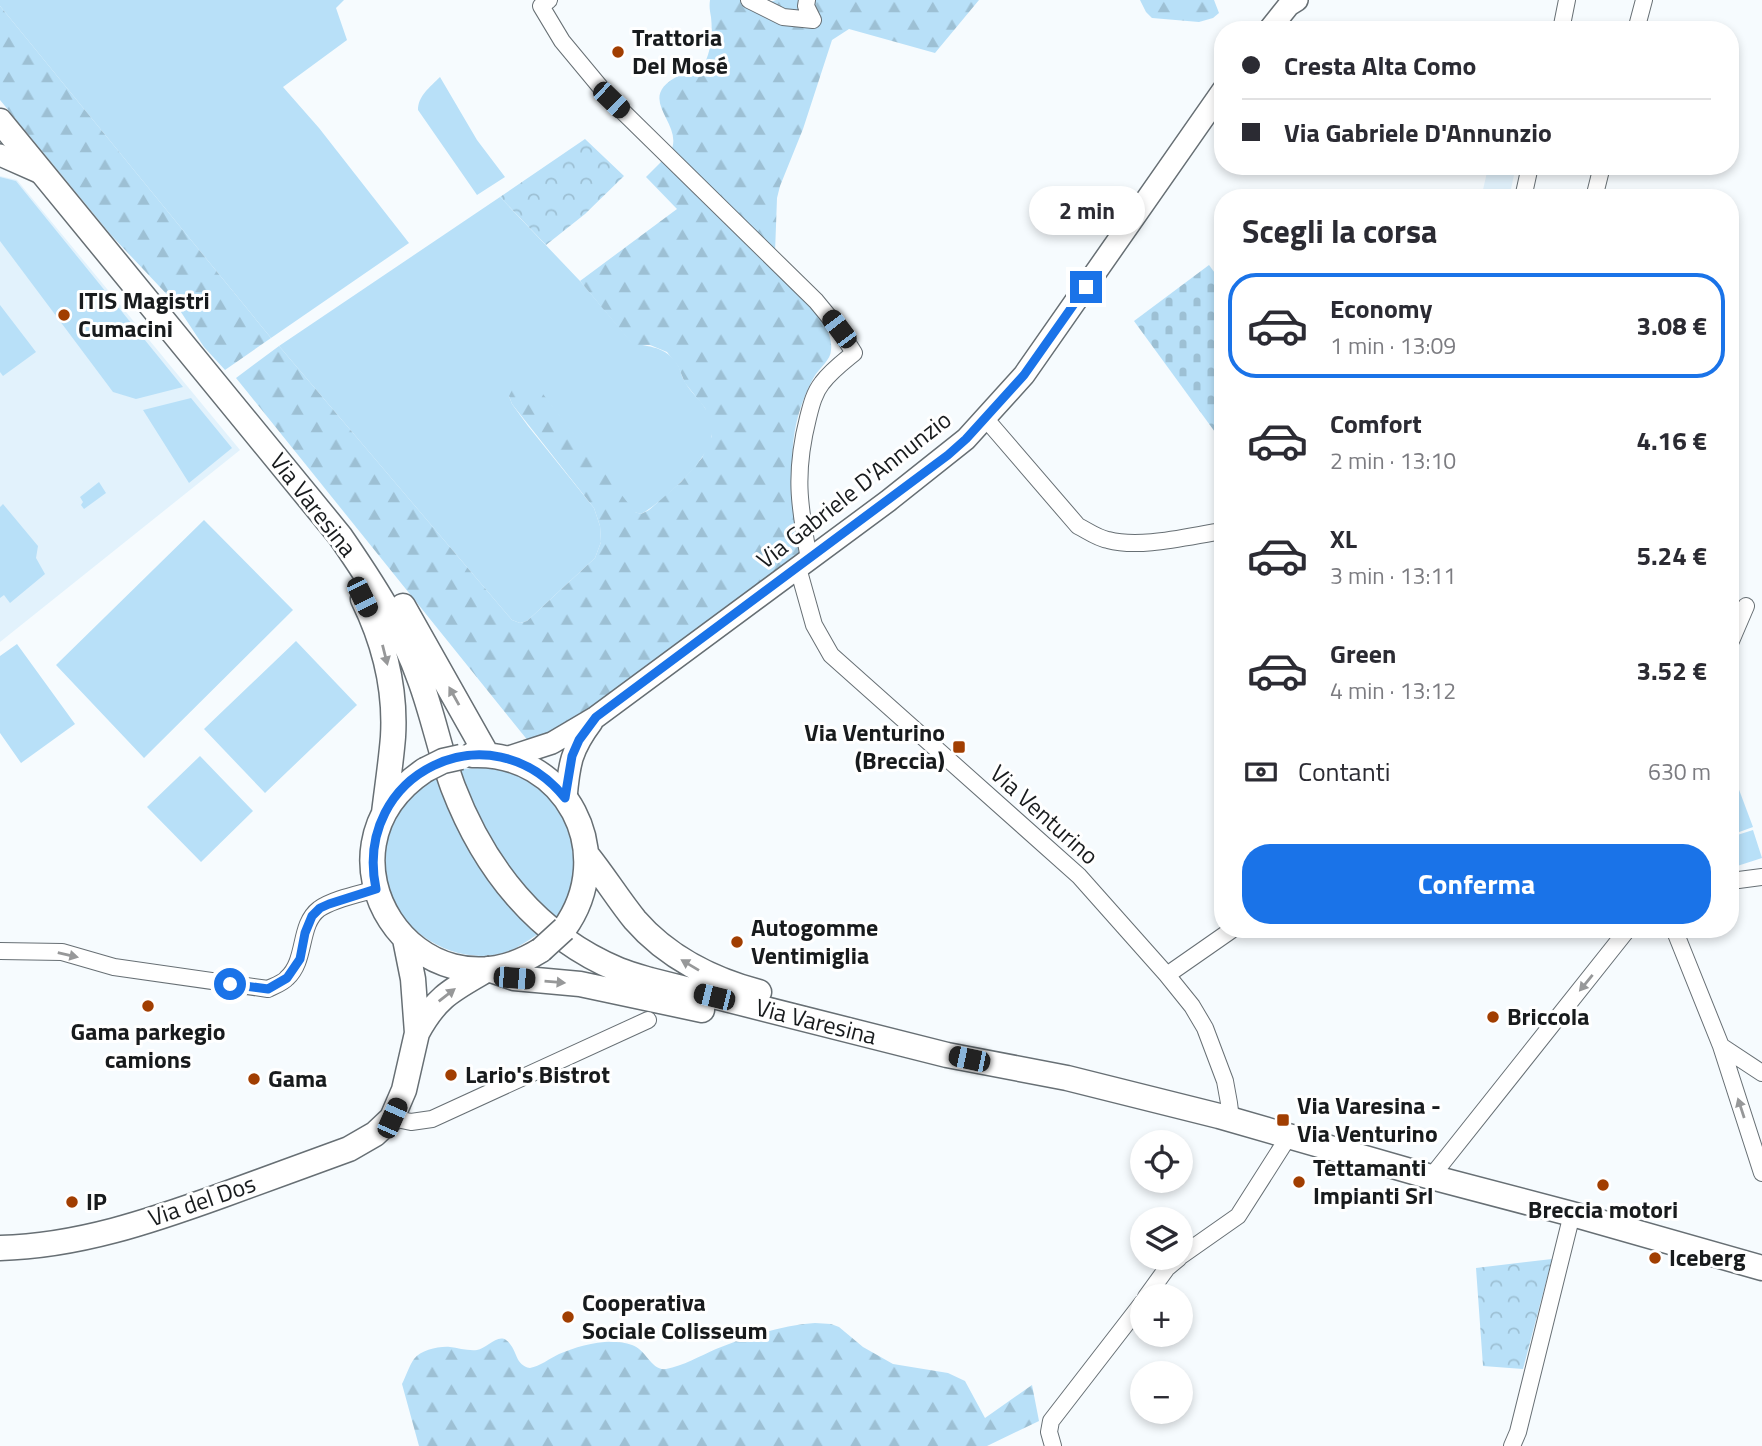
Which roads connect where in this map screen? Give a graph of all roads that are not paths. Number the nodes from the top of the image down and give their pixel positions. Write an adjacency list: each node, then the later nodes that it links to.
1 (749, 0): 2 (street)
2 (807, 0)
3 (1297, 0): 7 (main road)
4 (1567, 0): 8 (street)
5 (1644, 0): 9 (street)
6 (543, 2): 17 (street, Via Venturino)
7 (1276, 21)
8 (1562, 21)
9 (1638, 21)
10 (1214, 103): 15 (main road, Via Gabriele D'Annunzio)
11 (0, 121): 13 (main road, Via Varesina)
12 (0, 155): 13 (main road)
13 (46, 176): 14 (main road, Via Varesina)
14 (222, 390): 21 (main road, one-way to 14); 23 (main road, one-way to 23); 38 (main road, Via Varesina)
15 (985, 418): 16 (street); 17 (main road, Via Gabriele D'Annunzio)
16 (1214, 532)
17 (804, 564): 20 (main road, Via Gabriele D'Annunzio); 34 (street, Via Venturino)
18 (1746, 606): 19 (street)
19 (1739, 622)
20 (596, 717): 21 (main road, Via Gabriele D'Annunzio); 22 (main road, Via Gabriele D'Annunzio)
21 (497, 757): 22 (main road); 23 (main road, bridge)
22 (565, 798): 24 (main road)
23 (384, 813): 27 (main road)
24 (587, 855): 33 (main road, bridge); 38 (main road, one-way to 24)
25 (1762, 877): 26 (street)
26 (1739, 880)
27 (376, 889): 31 (main road); 32 (street, one-way to 27)
28 (1220, 938): 34 (street)
29 (1621, 938): 44 (street, one-way to 44)
30 (1678, 938): 37 (street)
31 (405, 939): 33 (main road); 36 (main road, Via del Dos)
32 (0, 951)
33 (488, 969): 36 (main road, Via del Dos, one-way to 33); 38 (main road, one-way to 38)
34 (1167, 975): 41 (street, Via Venturino)
35 (648, 1020): 40 (street)
36 (417, 1033): 40 (main road, Via del Dos)
37 (1721, 1046): 39 (street); 43 (street, one-way to 37)
38 (1035, 1073): 41 (main road, Via Varesina)
39 (1762, 1073)
40 (392, 1118): 46 (main road, Via del Dos)
41 (1231, 1119): 42 (main road, Via Varesina)
42 (1289, 1136): 44 (main road, Via Varesina); 47 (street)
43 (1762, 1173)
44 (1431, 1177): 45 (main road, Via Varesina)
45 (1572, 1214): 48 (main road, Via Varesina); 51 (street)
46 (0, 1248)
47 (1193, 1248)
48 (1762, 1268)
49 (1130, 1318): 50 (street)
50 (1053, 1446)
51 (1512, 1446)

